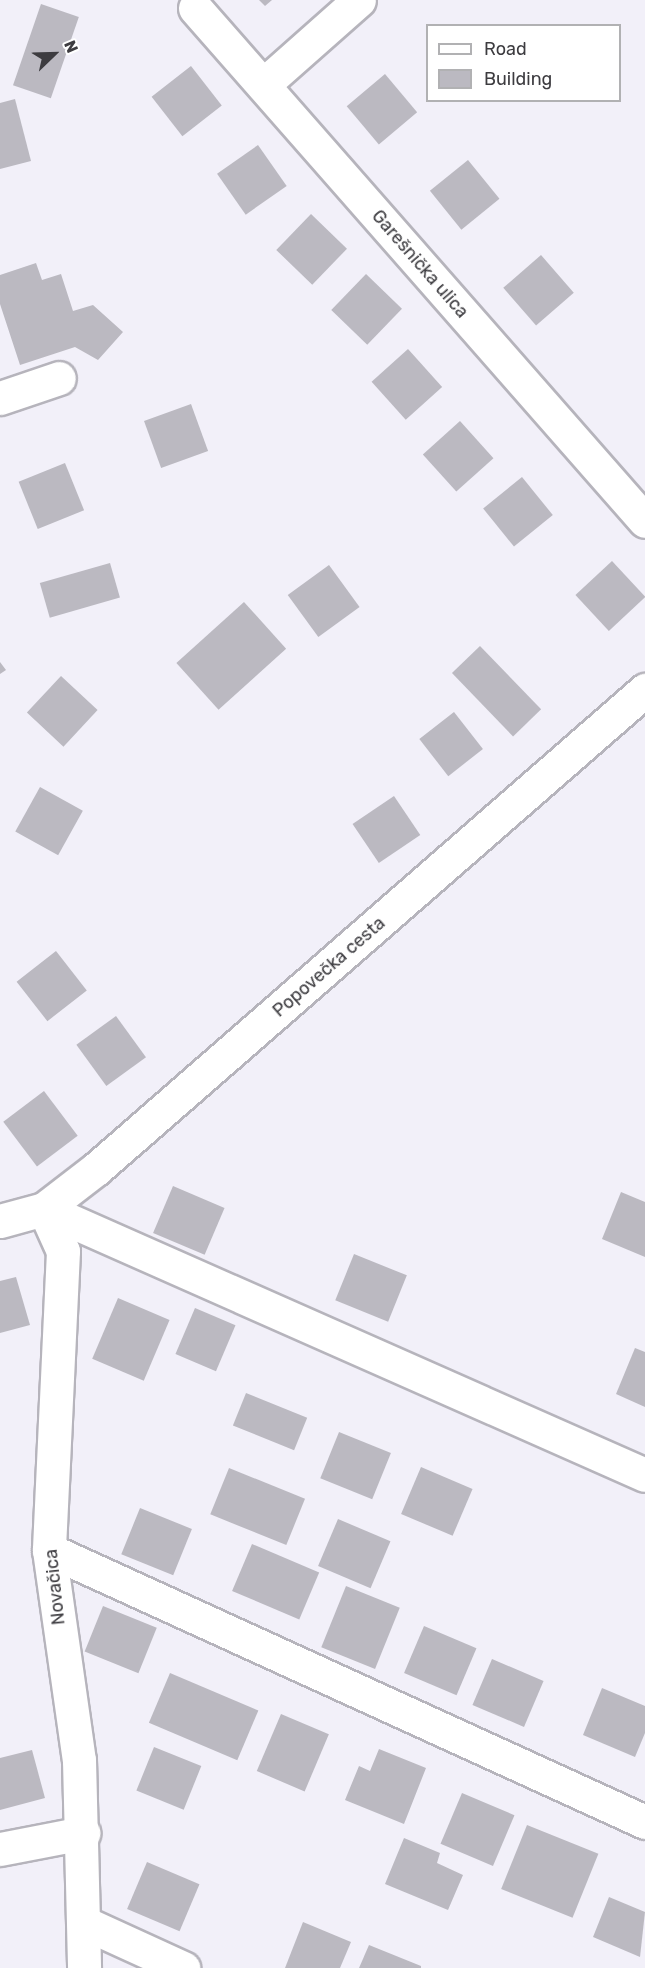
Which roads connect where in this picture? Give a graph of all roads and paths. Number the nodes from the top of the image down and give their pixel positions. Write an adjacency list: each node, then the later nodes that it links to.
1 (357, 1): 3 (street)
2 (195, 8): 3 (street, Garešnička ulica)
3 (263, 85): 6 (street, Garešnička ulica)
4 (58, 378): 5 (street)
5 (0, 398)
6 (645, 521)
7 (645, 690): 8 (street, Popovečka cesta)
8 (44, 1209): 9 (street, Popovečka cesta); 10 (street); 11 (street, Novačica)
9 (0, 1221)
10 (645, 1474)
11 (50, 1550): 12 (street); 13 (street, Novačica)
12 (645, 1822)
13 (83, 1833): 14 (street); 15 (street, Novačica)
14 (0, 1849)
15 (87, 1924): 16 (street, Novačica); 17 (street)
16 (84, 1968)
17 (183, 1968)

